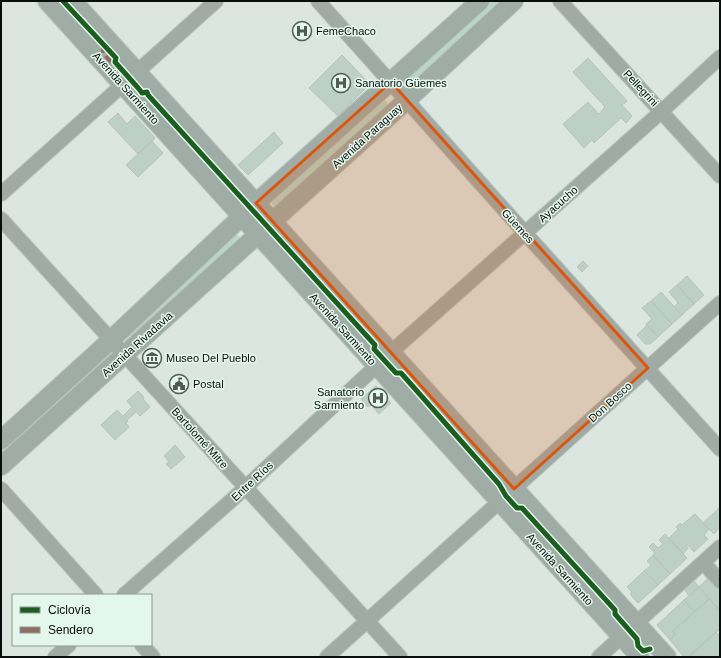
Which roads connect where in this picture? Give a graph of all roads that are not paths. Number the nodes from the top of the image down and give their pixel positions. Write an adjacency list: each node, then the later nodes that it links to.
1 (47, 1): 11 (main road, Avenida Sarmiento)
2 (73, 1): 9 (main road, Avenida Sarmiento)
3 (216, 1): 9 (street)
4 (318, 1): 10 (street, Güemes)
5 (480, 1): 10 (main road)
6 (514, 1): 12 (main road, Avenida Paraguay)
7 (560, 1): 13 (street, Pellegrini)
8 (720, 57): 13 (street, Ayacucho)
9 (137, 73): 11 (street); 16 (main road, Avenida Sarmiento)
10 (390, 82): 12 (street, Güemes); 16 (main road)
11 (123, 85): 15 (street); 17 (main road, Avenida Sarmiento)
12 (406, 100): 19 (main road, Avenida Paraguay); 20 (street, Güemes)
13 (662, 111): 14 (street, Pellegrini); 20 (street, Ayacucho)
14 (720, 176)
15 (1, 194)
16 (256, 203): 17 (main road, Avenida Rivadavia); 19 (main road, Avenida Sarmiento)
17 (242, 217): 21 (main road, Avenida Sarmiento); 23 (main road, Avenida Rivadavia)
18 (1, 219): 23 (street, Bartolomé Mitre)
19 (272, 221): 21 (main road, Avenida Rivadavia); 24 (main road, Avenida Sarmiento)
20 (525, 233): 24 (street, Ayacucho); 27 (street, Güemes)
21 (258, 235): 25 (main road, Avenida Rivadavia); 26 (main road, Avenida Sarmiento)
22 (720, 303): 27 (street, Don Bosco)
23 (110, 340): 25 (street, Bartolomé Mitre); 28 (main road, Avenida Rivadavia)
24 (391, 353): 26 (street, Ayacucho); 33 (main road, Avenida Sarmiento)
25 (124, 355): 30 (main road, Avenida Rivadavia); 31 (street, Bartolomé Mitre)
26 (377, 366): 31 (street, Entre Ríos); 34 (main road, Avenida Sarmiento)
27 (648, 368): 29 (street, Güemes); 33 (street, Don Bosco)
28 (1, 440)
29 (720, 449)
30 (1, 466)
31 (245, 487): 39 (street, Entre Ríos); 40 (street, Bartolomé Mitre)
32 (1, 489): 38 (street)
33 (514, 489): 34 (street, Don Bosco); 41 (main road, Avenida Sarmiento)
34 (500, 502): 40 (street, Don Bosco); 42 (main road, Avenida Sarmiento)
35 (720, 547): 41 (street)
36 (709, 570): 37 (street)
37 (720, 581)
38 (95, 594)
39 (125, 594)
40 (367, 621): 47 (street, Don Bosco); 48 (street, Bartolomé Mitre)
41 (636, 624): 42 (street); 51 (main road, Avenida Sarmiento)
42 (621, 636): 49 (street); 50 (main road, Avenida Sarmiento)
43 (68, 646): 45 (street)
44 (143, 646): 46 (street)
45 (55, 657)
46 (153, 657)
47 (327, 657)
48 (400, 657)
49 (599, 657)
50 (640, 657)
51 (667, 657)

